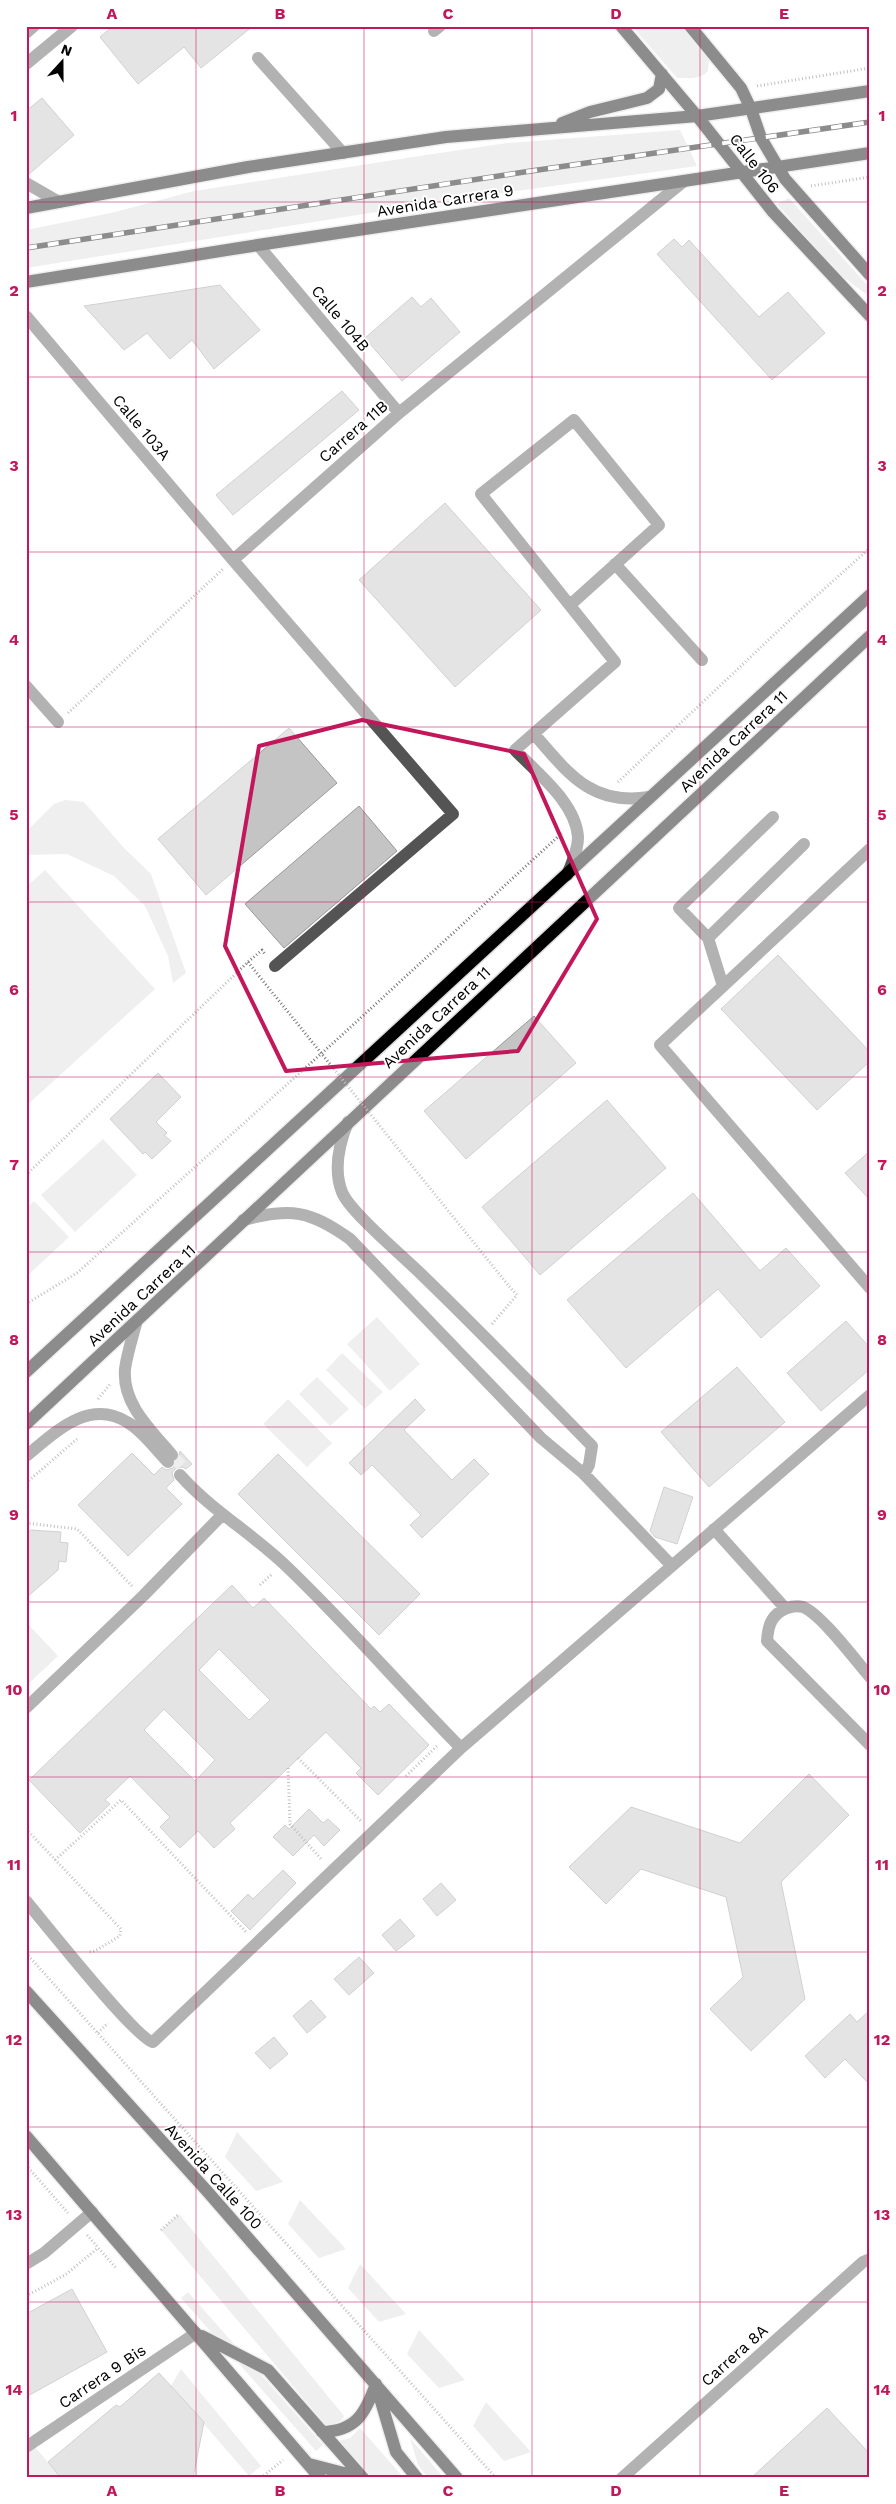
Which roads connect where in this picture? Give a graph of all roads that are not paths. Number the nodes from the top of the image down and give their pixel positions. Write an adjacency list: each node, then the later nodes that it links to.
1 (34, 26): 5 (street)
2 (72, 26): 7 (street)
3 (621, 26): 8 (main road, Calle 106)
4 (690, 26): 10 (main road, Calle 106)
5 (26, 33)
6 (258, 58): 13 (street)
7 (26, 64)
8 (662, 74): 11 (main road, Calle 106); 12 (main road)
9 (870, 92): 10 (main road)
10 (751, 108): 11 (main road); 15 (main road, Calle 106)
11 (697, 116): 12 (main road); 16 (main road, Calle 106)
12 (549, 128): 13 (main road)
13 (343, 153): 19 (main road)
14 (870, 153): 15 (main road, Avenida Carrera 9)
15 (777, 167): 16 (main road, Avenida Carrera 9); 22 (main road, Calle 106)
16 (741, 172): 17 (main road, Avenida Carrera 9); 25 (main road, Calle 106)
17 (684, 181): 21 (main road, Avenida Carrera 9); 26 (street, Carrera 11B)
18 (26, 183): 19 (street)
19 (60, 202): 20 (main road)
20 (26, 208)
21 (258, 244): 23 (main road, Avenida Carrera 9); 26 (street, Calle 104B)
22 (870, 275)
23 (26, 282)
24 (26, 316): 27 (street, Calle 103A)
25 (870, 316)
26 (399, 412): 27 (street, Carrera 11B)
27 (233, 560): 42 (street, Calle 103A)
28 (615, 564): 30 (street); 30 (street); 32 (street)
29 (870, 595): 36 (main road, Avenida Carrera 11)
30 (570, 605): 35 (street)
31 (870, 636): 44 (main road, Avenida Carrera 11)
32 (702, 660)
33 (26, 686): 34 (street)
34 (58, 722)
35 (534, 734): 36 (street); 40 (street)
36 (649, 797): 40 (main road, Avenida Carrera 11)
37 (773, 817): 41 (street)
38 (804, 844): 41 (street)
39 (870, 849): 43 (street)
40 (567, 875): 48 (main road, Avenida Carrera 11)
41 (708, 938): 43 (street)
42 (275, 966)
43 (723, 986): 46 (street)
44 (348, 1122): 45 (main road, Avenida Carrera 11); 53 (street)
45 (243, 1220): 47 (main road, Avenida Carrera 11); 53 (street)
46 (870, 1288)
47 (136, 1324): 50 (main road, Avenida Carrera 11); 51 (street)
48 (26, 1372)
49 (870, 1396): 55 (street)
50 (26, 1424)
51 (26, 1456)
52 (182, 1472): 54 (street)
53 (584, 1474): 56 (street)
54 (222, 1515): 59 (street); 61 (street)
55 (714, 1529): 56 (street); 57 (street)
56 (672, 1566): 61 (street)
57 (785, 1608): 58 (street); 60 (street)
58 (870, 1677)
59 (26, 1708)
60 (870, 1745)
61 (461, 1748): 62 (street)
62 (26, 1901)
63 (26, 1991): 69 (main road, Avenida Calle 100)
64 (26, 2136): 65 (main road)
65 (92, 2212): 67 (street); 68 (main road)
66 (870, 2259): 77 (street, Carrera 8A)
67 (26, 2264)
68 (196, 2333): 70 (main road); 71 (street, Carrera 9 Bis); 72 (main road)
69 (376, 2384): 70 (main road); 75 (main road, Avenida Calle 100); 76 (main road, Avenida Calle 100)
70 (322, 2432): 74 (main road)
71 (26, 2447)
72 (309, 2464): 73 (main road); 74 (main road)
73 (320, 2478)
74 (363, 2478)
75 (417, 2478)
76 (458, 2478)
77 (622, 2478)

